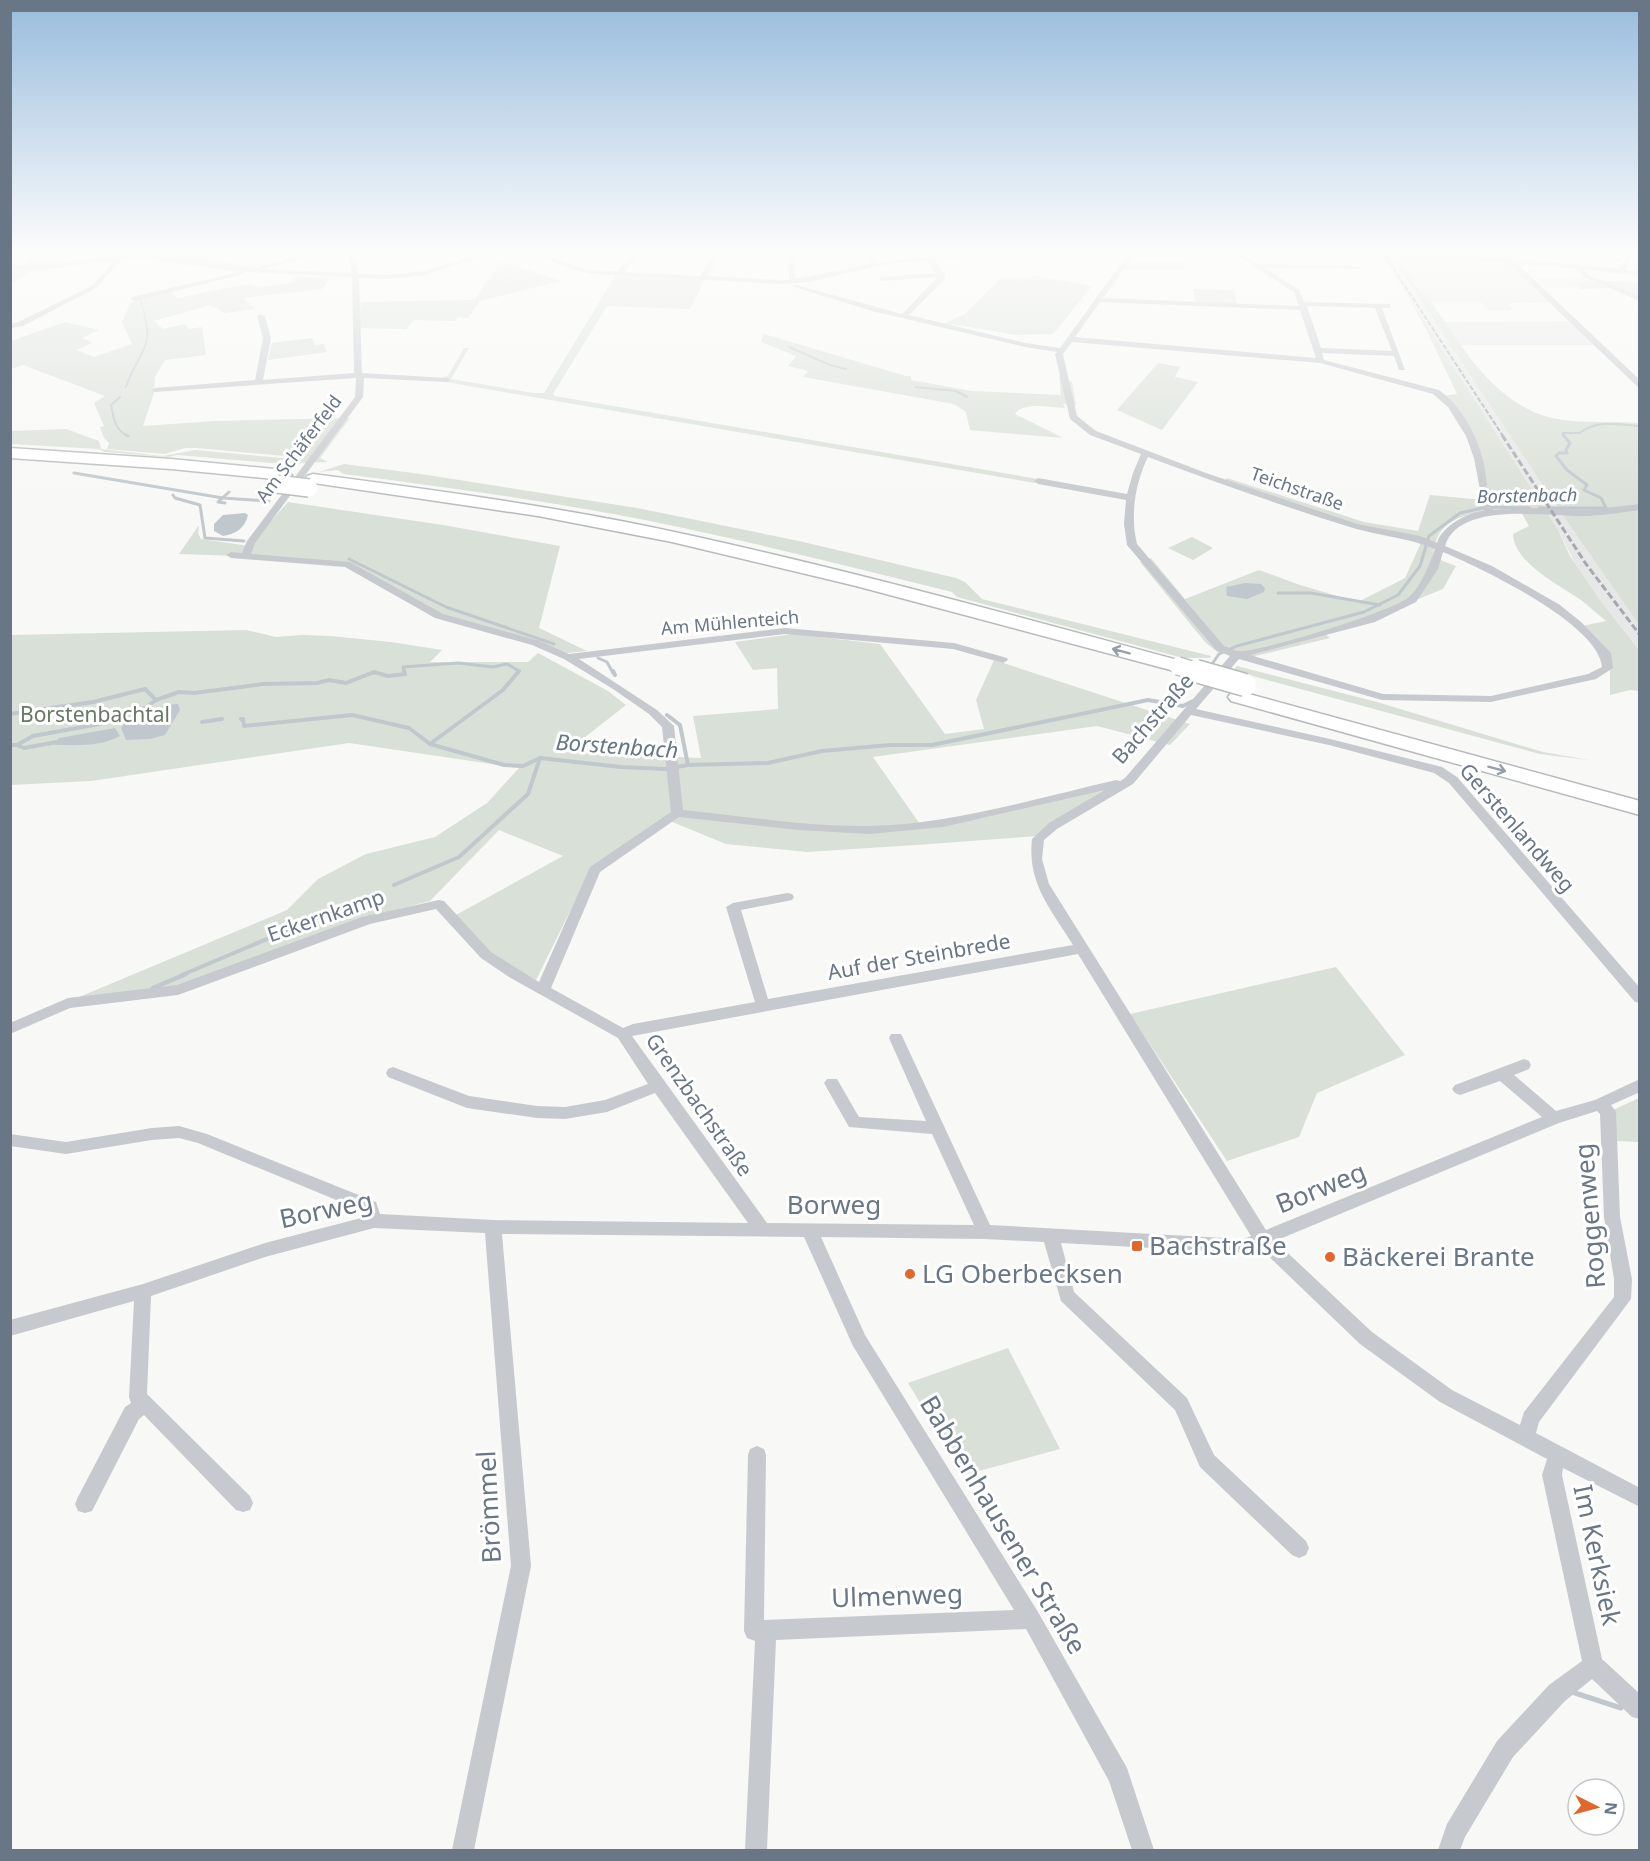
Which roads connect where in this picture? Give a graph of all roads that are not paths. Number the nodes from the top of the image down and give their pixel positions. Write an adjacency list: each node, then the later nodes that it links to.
1 (267, 338): 15 (street)
2 (356, 338): 13 (street, Am Schäferfeld)
3 (995, 338): 8 (street)
4 (1314, 338): 9 (street)
5 (1391, 338): 10 (street)
6 (1589, 338): 16 (street)
7 (1069, 339): 8 (street); 11 (street)
8 (1061, 350): 19 (street, Teichstraße)
9 (1318, 351): 10 (street); 11 (street)
10 (1396, 354): 12 (street)
11 (1320, 361): 25 (street)
12 (1402, 368)
13 (358, 375): 14 (street); 15 (street); 28 (street, Am Schäferfeld)
14 (447, 380)
15 (258, 383): 17 (street)
16 (1640, 386)
17 (155, 390)
18 (10, 453): 21 (highway)
19 (1146, 453): 23 (street); 26 (street, Teichstraße)
20 (10, 462): 21 (highway)
21 (281, 480): 32 (highway, bridge)
22 (1038, 481): 23 (street)
23 (1132, 498): 29 (street)
24 (1640, 507): 25 (street)
25 (1488, 509): 26 (street)
26 (1436, 545): 29 (street); 29 (street, Teichstraße)
27 (231, 555): 28 (street)
28 (246, 555): 30 (street)
29 (1235, 654): 33 (street, Bachstraße)
30 (568, 657): 31 (street, Am Mühlenteich); 37 (street)
31 (1003, 660)
32 (1242, 691): 35 (highway); 36 (highway, one-way to 36)
33 (1188, 711): 34 (street, Bachstraße); 41 (street, Gerstenlandweg)
34 (1129, 781): 37 (street); 39 (street, Bachstraße)
35 (1640, 792)
36 (1640, 808)
37 (677, 813): 40 (street)
38 (787, 897): 42 (street)
39 (1083, 948): 42 (street, Auf der Steinbrede); 63 (street, Bachstraße)
40 (543, 989): 43 (street, Eckernkamp); 44 (street, Eckernkamp)
41 (1640, 998)
42 (763, 1005): 44 (street, Auf der Steinbrede)
43 (10, 1029)
44 (623, 1034): 51 (street, Grenzbachstraße)
45 (896, 1038): 55 (street)
46 (1524, 1065): 48 (street)
47 (393, 1073): 51 (street)
48 (1502, 1074): 52 (street); 54 (street)
49 (832, 1083): 55 (street)
50 (1640, 1085): 53 (street, Borweg)
51 (658, 1086): 59 (street, Grenzbachstraße)
52 (1460, 1089)
53 (1600, 1104): 54 (street, Borweg); 67 (street, Roggenweg)
54 (1554, 1118): 63 (street, Borweg)
55 (939, 1128): 61 (street)
56 (10, 1140): 57 (street)
57 (374, 1221): 58 (street, Borweg); 64 (street, Borweg)
58 (494, 1227): 59 (street, Borweg); 78 (street, Brömmel)
59 (763, 1230): 60 (street, Borweg)
60 (809, 1230): 61 (street, Borweg); 74 (street, Babbenhausener Straße)
61 (985, 1232): 62 (street, Borweg)
62 (1050, 1234): 63 (street, Borweg); 73 (street)
63 (1263, 1240): 67 (street, Bachstraße)
64 (143, 1291): 65 (street, Borweg); 66 (street)
65 (10, 1328)
66 (144, 1404): 71 (street); 72 (street)
67 (1525, 1438): 69 (street, Bachstraße)
68 (757, 1455): 75 (street)
69 (1557, 1456): 70 (street, Bachstraße); 76 (street, Im Kerksiek)
70 (1640, 1498)
71 (243, 1503)
72 (85, 1504)
73 (1299, 1548)
74 (1031, 1619): 75 (street, Ulmenweg); 80 (street, Babbenhausener Straße)
75 (766, 1630): 79 (street)
76 (1593, 1665): 77 (street); 81 (street)
77 (1640, 1709)
78 (463, 1851)
79 (756, 1851)
80 (1143, 1851)
81 (1449, 1851)

